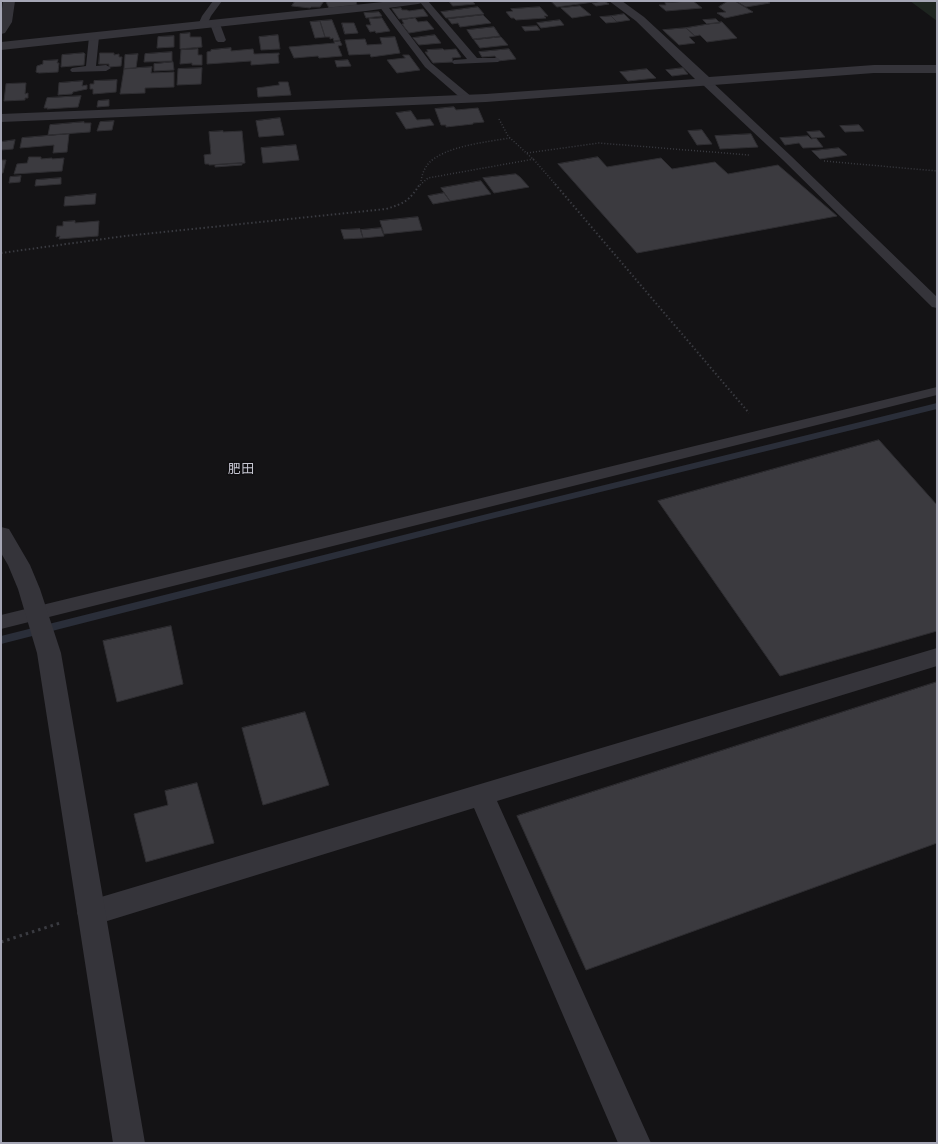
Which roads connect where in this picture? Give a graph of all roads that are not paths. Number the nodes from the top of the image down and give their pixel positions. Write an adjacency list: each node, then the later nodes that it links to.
1 (9, 1): 8 (street)
2 (218, 1): 7 (lane)
3 (418, 1): 6 (street)
4 (424, 1): 13 (lane)
5 (615, 1): 19 (street)
6 (383, 6): 7 (street); 20 (lane)
7 (209, 25): 9 (street); 10 (lane)
8 (1, 30)
9 (94, 37): 11 (street); 16 (lane)
10 (221, 40)
11 (1, 46)
12 (495, 60): 13 (lane)
13 (474, 61): 14 (lane)
14 (457, 62)
15 (106, 68): 16 (lane)
16 (91, 69): 18 (lane)
17 (937, 69): 19 (street)
18 (75, 70)
19 (706, 82): 20 (street); 22 (lane)
20 (468, 99): 21 (street)
21 (1, 118)
22 (937, 304)
23 (937, 391): 26 (lane)
24 (1, 534): 26 (street)
25 (1, 622): 26 (lane)
26 (42, 626): 29 (street)
27 (937, 657): 28 (street)
28 (481, 795): 29 (street); 31 (street)
29 (91, 913): 30 (street)
30 (128, 1143)
31 (635, 1143)

